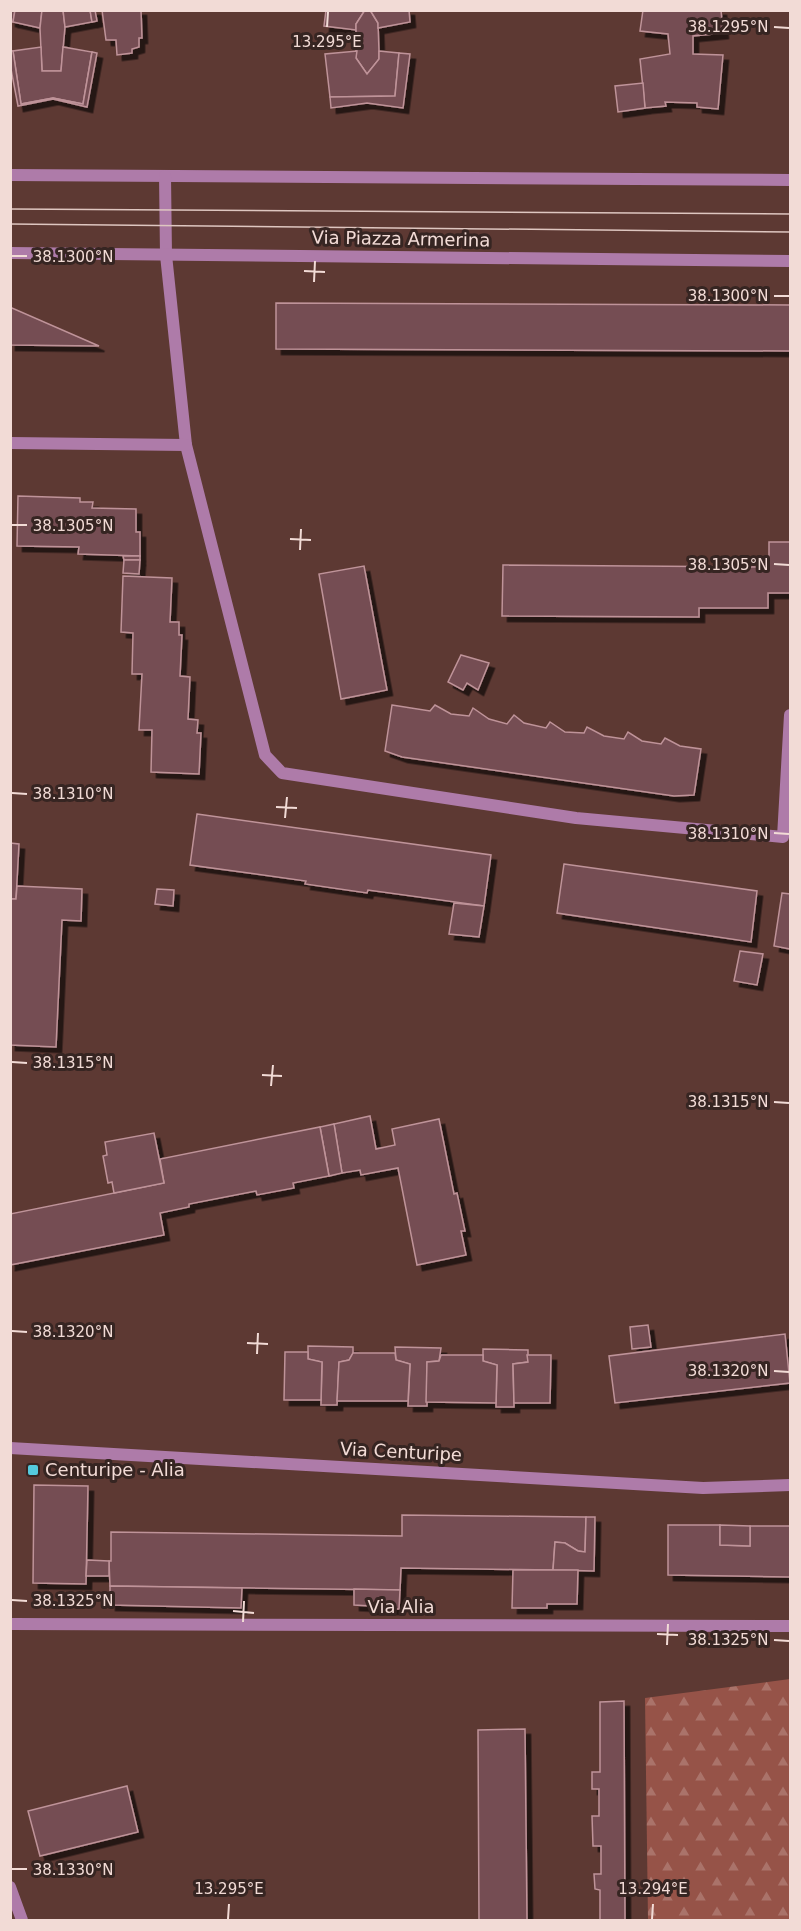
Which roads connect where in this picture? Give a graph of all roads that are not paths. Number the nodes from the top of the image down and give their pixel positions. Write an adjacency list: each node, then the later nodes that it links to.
1 (10, 175): 2 (street)
2 (165, 176): 3 (street); 5 (street)
3 (790, 180)
4 (10, 254): 5 (street, Via Piazza Armerina)
5 (166, 255): 6 (street, Via Piazza Armerina); 8 (street)
6 (790, 261)
7 (10, 443): 8 (street)
8 (186, 445): 9 (street)
9 (790, 715)
10 (10, 1448): 11 (street, Via Centuripe)
11 (790, 1485)
12 (10, 1624): 13 (street, Via Alia)
13 (790, 1626)
14 (10, 1887): 15 (street)
15 (22, 1920)

